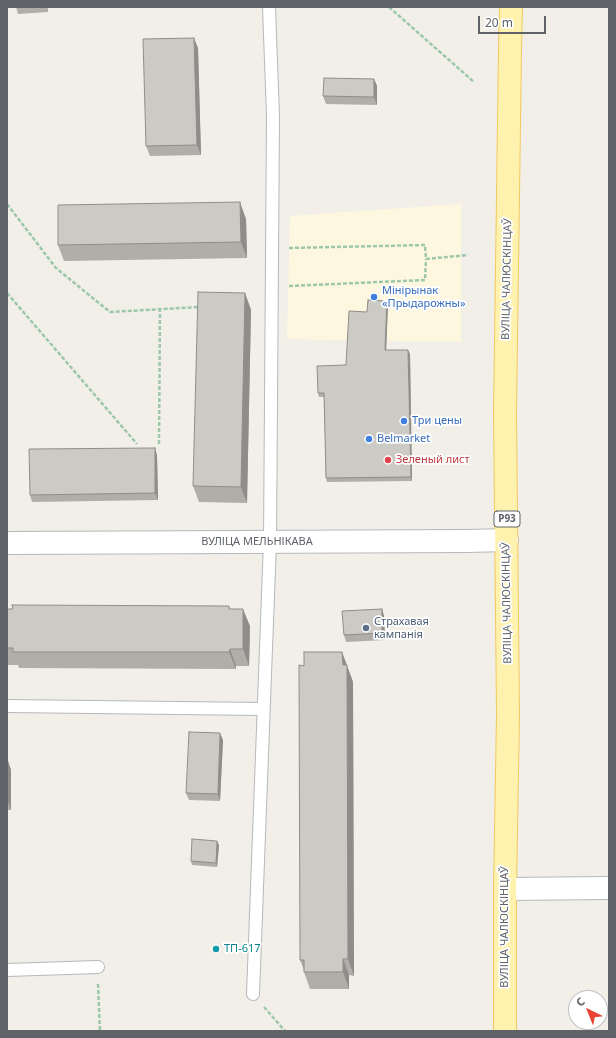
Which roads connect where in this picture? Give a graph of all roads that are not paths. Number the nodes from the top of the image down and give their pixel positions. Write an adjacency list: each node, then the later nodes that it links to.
1 (269, 7): 4 (lane)
2 (511, 7): 3 (main road, ВУЛІЦА ЧАЛЮСКІНЦАЎ / Р93)
3 (507, 540): 4 (street, ВУЛІЦА МЕЛЬНІКАВА); 9 (main road, ВУЛІЦА ЧАЛЮСКІНЦАЎ / Р93)
4 (270, 542): 5 (street, ВУЛІЦА МЕЛЬНІКАВА); 7 (lane)
5 (7, 543)
6 (7, 706): 7 (lane)
7 (263, 709): 12 (lane)
8 (609, 888): 9 (street)
9 (504, 889): 13 (main road, ВУЛІЦА ЧАЛЮСКІНЦАЎ / Р93)
10 (98, 967): 11 (lane)
11 (7, 970)
12 (253, 994)
13 (505, 1031)

